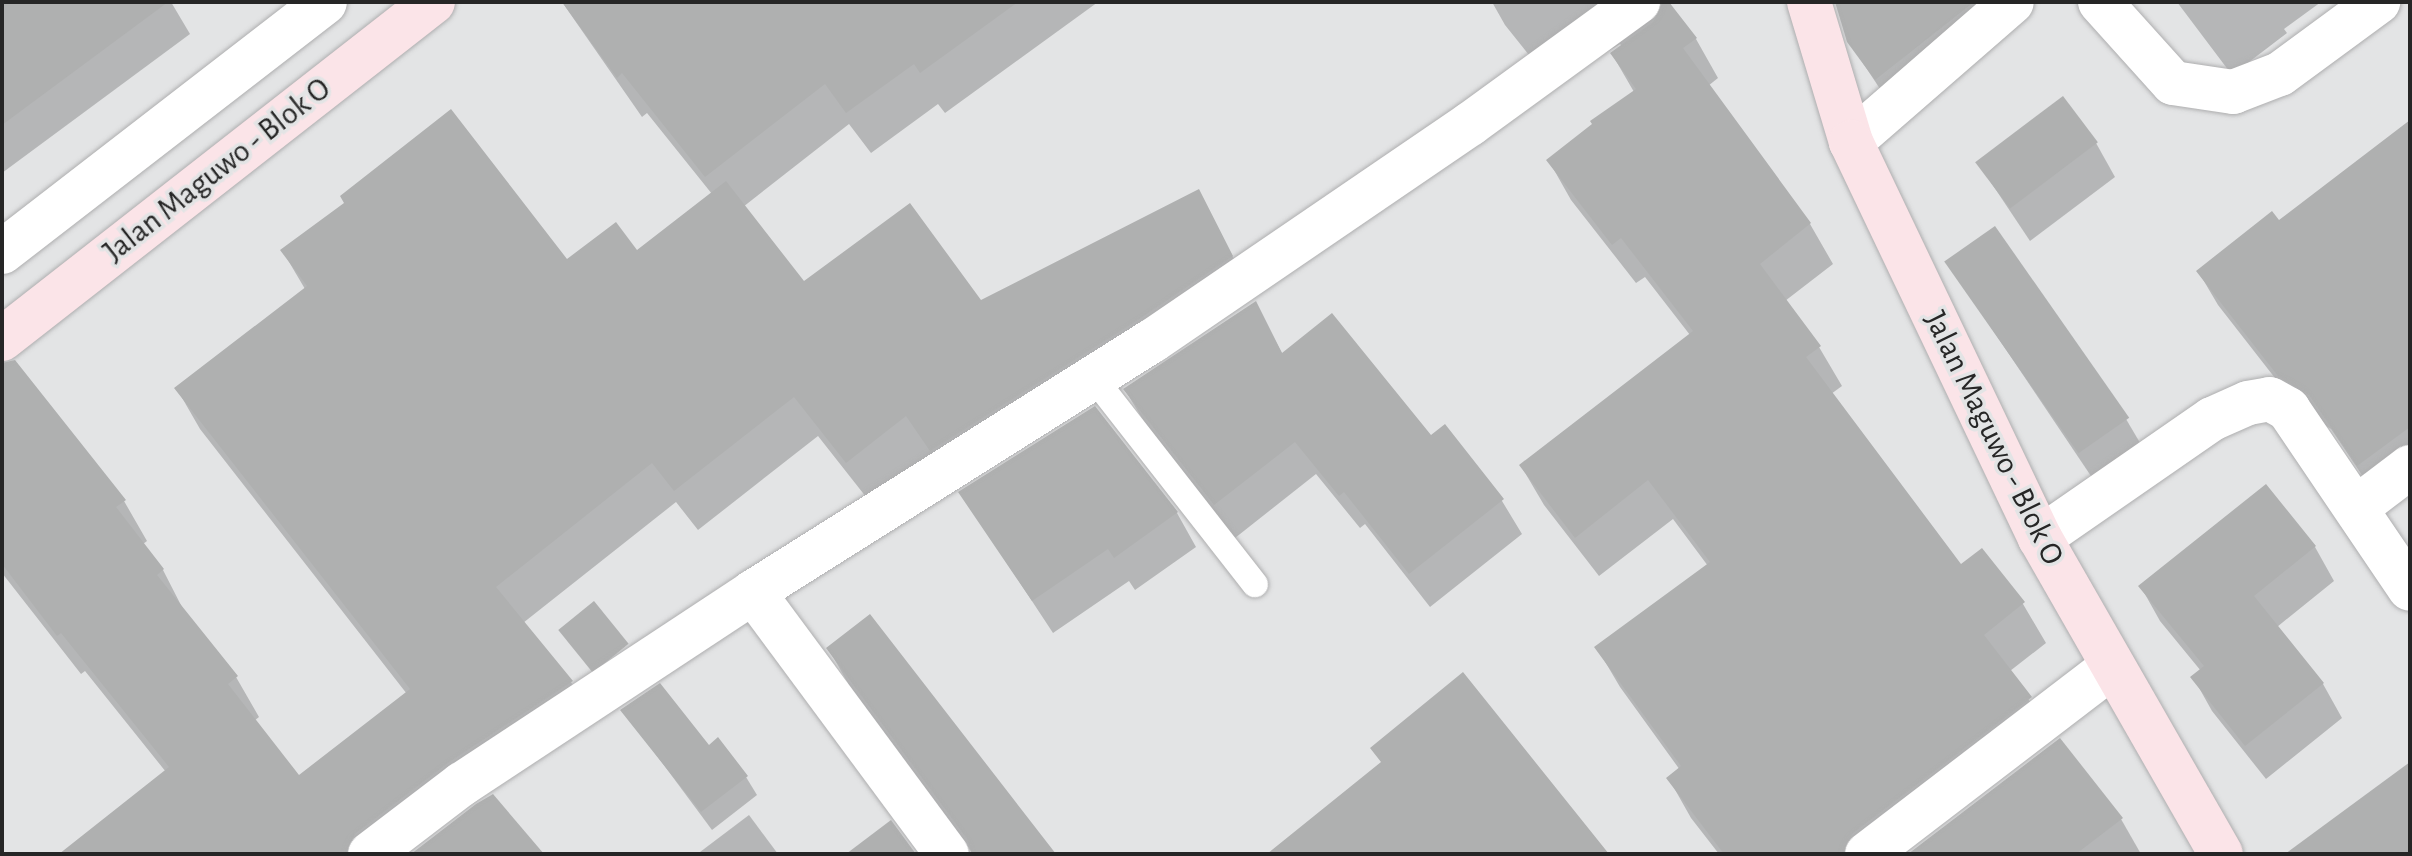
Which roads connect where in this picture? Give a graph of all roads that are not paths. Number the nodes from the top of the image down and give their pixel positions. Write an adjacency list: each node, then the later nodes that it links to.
1 (433, 2): 10 (main road, Jalan Maguwo - Blok O)
2 (1638, 2): 11 (street)
3 (1809, 2): 8 (main road, Jalan Maguwo - Blok O)
4 (2012, 2): 8 (street)
5 (2100, 2): 6 (street)
6 (2378, 2)
7 (315, 5): 9 (street)
8 (1851, 142): 14 (main road, Jalan Maguwo - Blok O)
9 (2, 252)
10 (2, 339)
11 (1093, 377): 15 (lane); 17 (street)
12 (2410, 467): 13 (street)
13 (2356, 508): 14 (street); 16 (street)
14 (2040, 538): 18 (main road, Jalan Maguwo - Blok O)
15 (1255, 584)
16 (2410, 589)
17 (753, 592): 19 (street); 20 (street)
18 (2112, 667): 21 (street); 22 (main road, Jalan Maguwo - Blok O)
19 (370, 854)
20 (947, 854)
21 (1867, 854)
22 (2221, 854)

